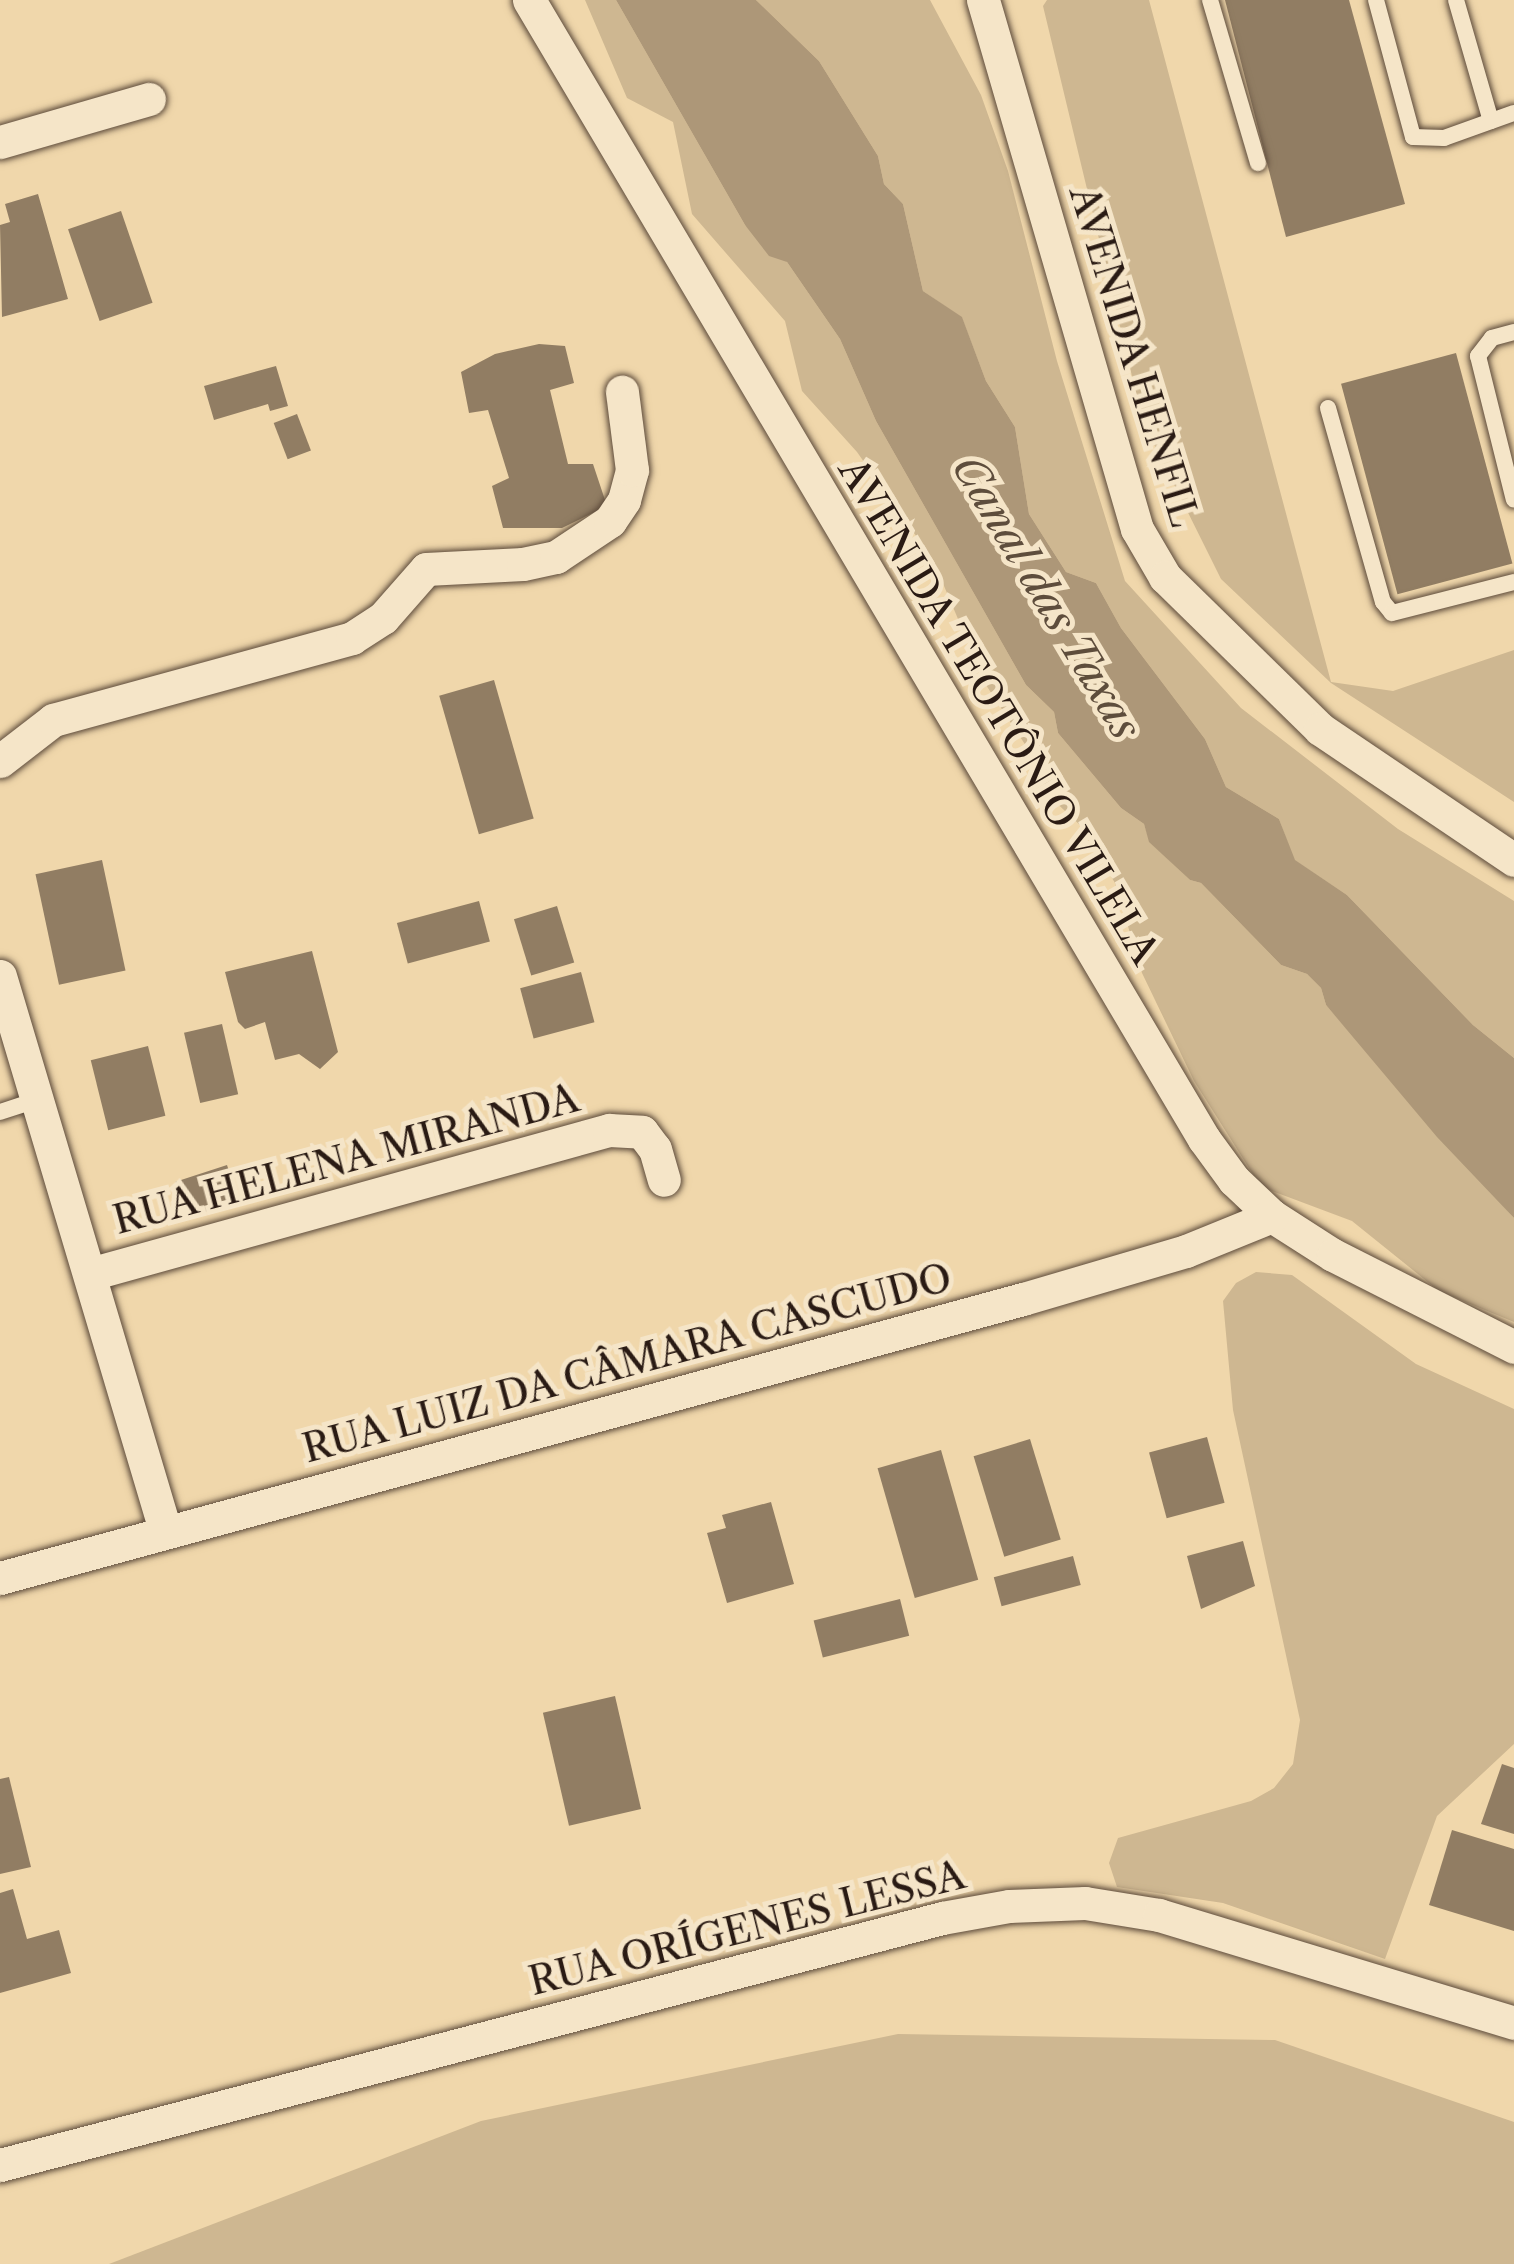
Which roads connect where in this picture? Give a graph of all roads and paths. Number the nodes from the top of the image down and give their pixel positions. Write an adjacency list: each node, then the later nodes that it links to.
1 (529, 0): 22 (street, AVENIDA TEOTÔNIO VILELA)
2 (983, 0): 17 (street, AVENIDA HENFIL)
3 (1210, 0): 10 (lane)
4 (1376, 0): 8 (lane)
5 (1456, 0): 8 (lane)
6 (149, 99): 9 (street)
7 (1514, 113): 8 (lane)
8 (1491, 122)
9 (0, 142)
10 (1258, 164)
11 (1514, 332): 14 (lane)
12 (622, 392): 16 (street)
13 (1328, 408): 15 (lane)
14 (1514, 500)
15 (1514, 582)
16 (0, 761)
17 (1514, 860)
18 (0, 976): 19 (street)
19 (37, 1100): 20 (lane); 23 (street)
20 (0, 1112)
21 (664, 1180): 23 (street, RUA HELENA MIRANDA)
22 (1272, 1216): 24 (street, AVENIDA TEOTÔNIO VILELA); 25 (street, RUA LUIZ DA CÂMARA CASCUDO)
23 (90, 1274): 25 (street)
24 (1514, 1347)
25 (165, 1530): 26 (street, RUA LUIZ DA CÂMARA CASCUDO)
26 (0, 1578)
27 (1514, 2023): 28 (street, RUA ORÍGENES LESSA)
28 (0, 2165)

